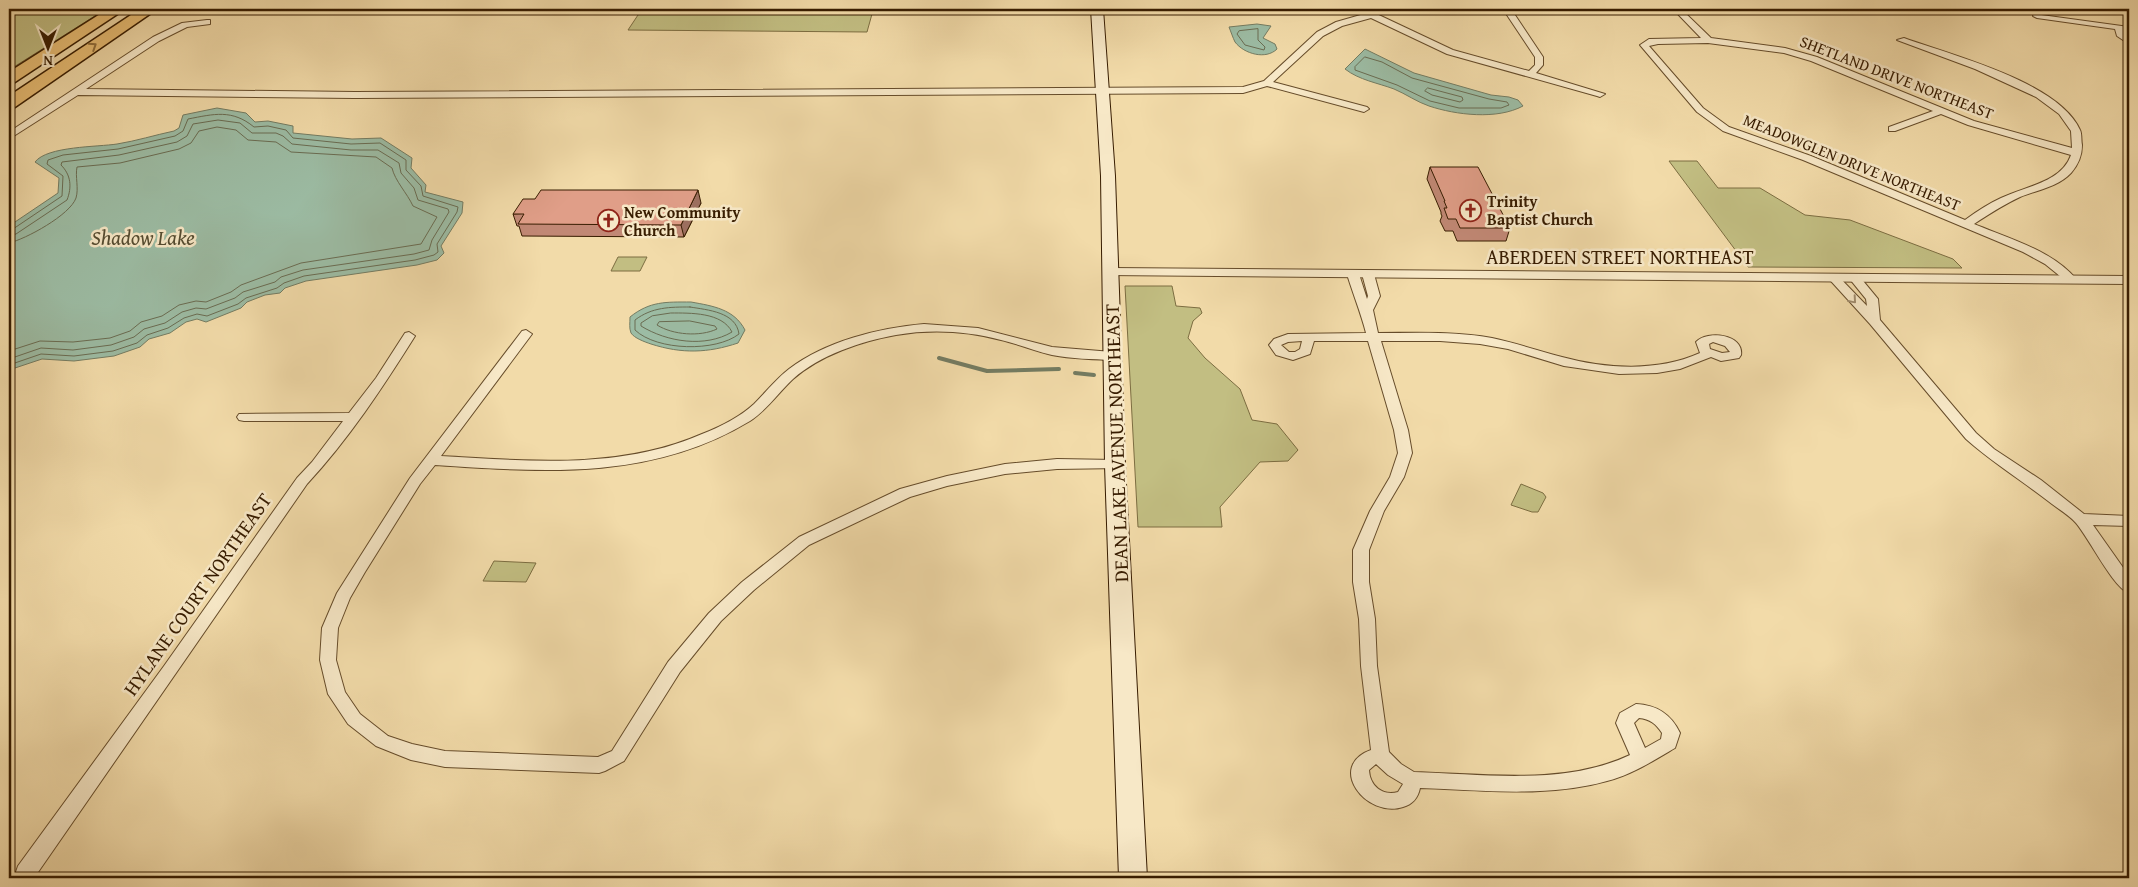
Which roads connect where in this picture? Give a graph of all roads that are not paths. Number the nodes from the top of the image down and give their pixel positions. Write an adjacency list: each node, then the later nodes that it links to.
1 (118, 9): 17 (highway)
2 (150, 9): 22 (highway, one-way to 2)
3 (1097, 9): 20 (main road, DEAN LAKE AVENUE NORTHEAST)
4 (1360, 9): 7 (street)
5 (1507, 9): 16 (street)
6 (1678, 9): 12 (street)
7 (1371, 14): 16 (street); 18 (street)
8 (2037, 16): 10 (street)
9 (207, 22): 19 (street)
10 (2118, 27): 11 (street); 14 (street)
11 (2129, 29)
12 (1708, 40): 15 (street, SHETLAND DRIVE NORTHEAST); 24 (street, SHETLAND DRIVE NORTHEAST)
13 (1901, 40): 27 (street)
14 (2129, 42)
15 (1644, 45): 28 (street, MEADOWGLEN DRIVE NORTHEAST)
16 (1531, 74): 21 (street)
17 (9, 79)
18 (1267, 82): 20 (street); 23 (street)
19 (76, 92): 20 (street); 26 (street)
20 (1101, 92): 29 (main road, DEAN LAKE AVENUE NORTHEAST)
21 (1600, 94)
22 (9, 103)
23 (1364, 108)
24 (1939, 112): 25 (street); 27 (street, SHETLAND DRIVE NORTHEAST)
25 (1892, 128)
26 (9, 136)
27 (2077, 152): 28 (street)
28 (1966, 224): 34 (street, MEADOWGLEN DRIVE NORTHEAST)
29 (1111, 272): 30 (street, ABERDEEN STREET NORTHEAST); 43 (main road, DEAN LAKE AVENUE NORTHEAST)
30 (1353, 274): 31 (street, ABERDEEN STREET NORTHEAST); 36 (street)
31 (1368, 274): 32 (street, ABERDEEN STREET NORTHEAST); 36 (street)
32 (1834, 278): 33 (street, ABERDEEN STREET NORTHEAST); 37 (street, one-way to 37)
33 (1855, 278): 34 (street, ABERDEEN STREET NORTHEAST); 37 (street)
34 (2070, 279): 35 (street, ABERDEEN STREET NORTHEAST)
35 (2129, 280)
36 (1367, 310): 40 (street)
37 (1874, 321): 48 (street)
38 (526, 334): 46 (street)
39 (409, 336): 45 (street, HYLANE COURT NORTHEAST)
40 (1374, 338): 41 (street); 42 (street); 51 (street)
41 (1308, 340)
42 (1710, 354)
43 (1112, 356): 46 (street); 47 (main road, DEAN LAKE AVENUE NORTHEAST)
44 (244, 417): 45 (street)
45 (353, 417): 54 (street, HYLANE COURT NORTHEAST)
46 (430, 460): 47 (street)
47 (1115, 464): 55 (main road, DEAN LAKE AVENUE NORTHEAST)
48 (2081, 519): 49 (street); 50 (street)
49 (2129, 521)
50 (2129, 586)
51 (1380, 755): 53 (street); 53 (street)
52 (1641, 759): 53 (street)
53 (1413, 780)
54 (24, 878)
55 (1133, 878)

